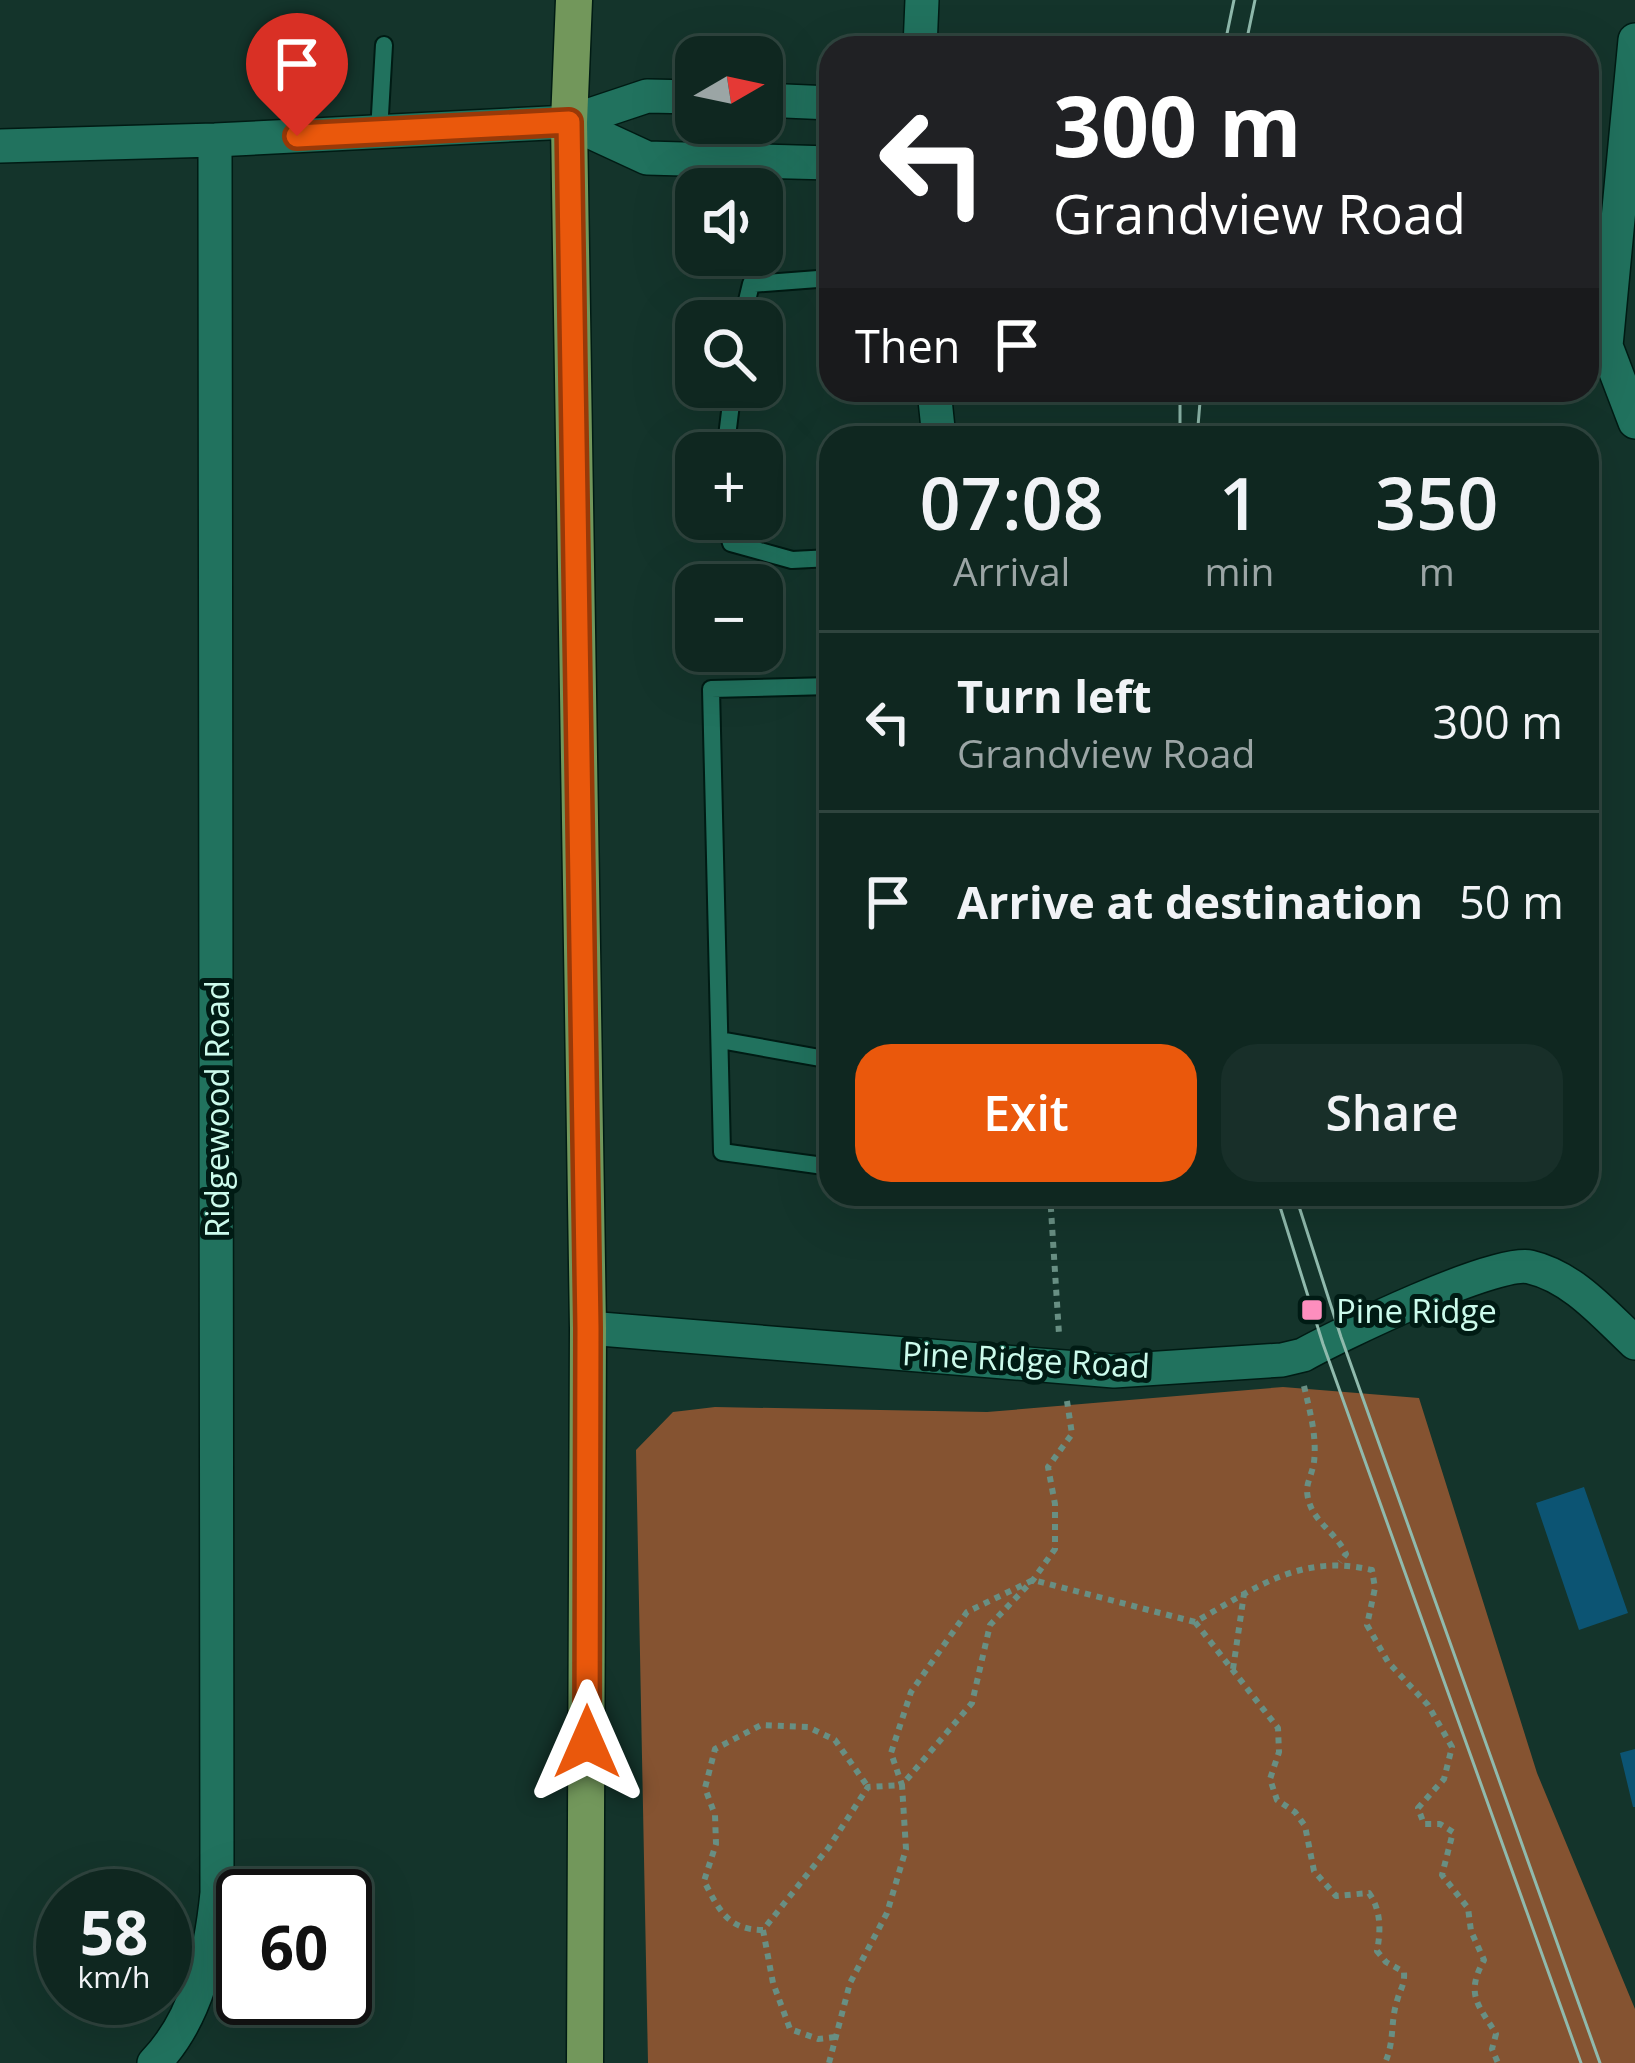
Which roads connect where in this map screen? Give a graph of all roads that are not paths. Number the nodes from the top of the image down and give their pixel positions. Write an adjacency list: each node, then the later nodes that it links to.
1 (574, 0): 9 (main road)
2 (922, 0): 3 (street)
3 (920, 36)
4 (1635, 40): 16 (street)
5 (384, 45): 10 (lane)
6 (675, 97): 9 (street)
7 (783, 101): 8 (street)
8 (819, 102)
9 (569, 122): 10 (street); 13 (street); 23 (main road)
10 (379, 132): 11 (street)
11 (215, 140): 12 (street); 25 (street, Ridgewood Road)
12 (0, 146)
13 (819, 164)
14 (819, 279): 15 (lane)
15 (748, 300)
16 (1635, 422)
17 (730, 540): 18 (lane)
18 (819, 559)
19 (819, 686): 20 (lane)
20 (720, 1040): 21 (lane); 22 (lane)
21 (819, 1058)
22 (819, 1165)
23 (588, 1328): 24 (street, Pine Ridge Road); 26 (main road)
24 (1635, 1343)
25 (154, 2063)
26 (585, 2063)

